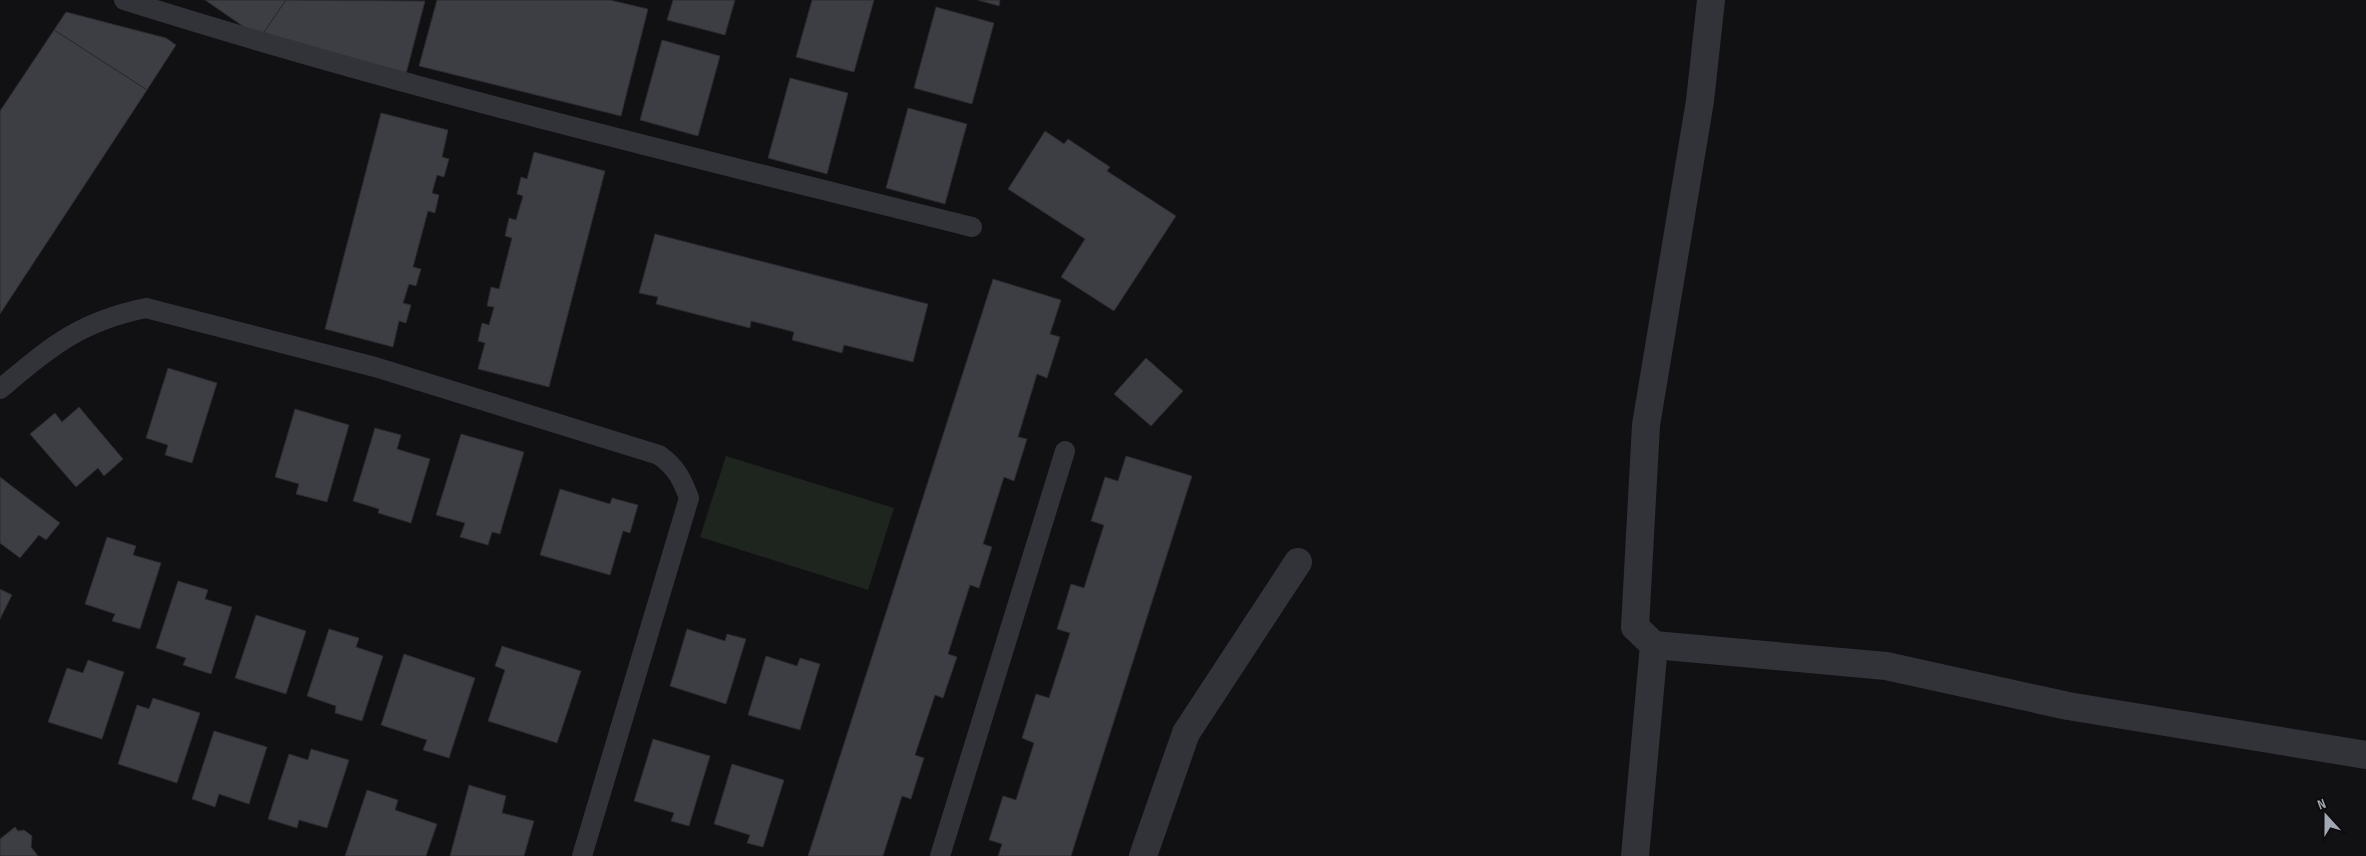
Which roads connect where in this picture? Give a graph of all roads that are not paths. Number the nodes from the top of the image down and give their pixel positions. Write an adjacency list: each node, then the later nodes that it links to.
1 (124, 0): 3 (lane)
2 (1711, 0): 7 (street)
3 (972, 227)
4 (0, 389): 9 (lane)
5 (1065, 451): 10 (lane)
6 (1298, 562): 11 (street)
7 (1654, 645): 8 (street); 12 (street)
8 (2366, 755)
9 (582, 856)
10 (940, 856)
11 (1143, 856)
12 (1635, 856)

